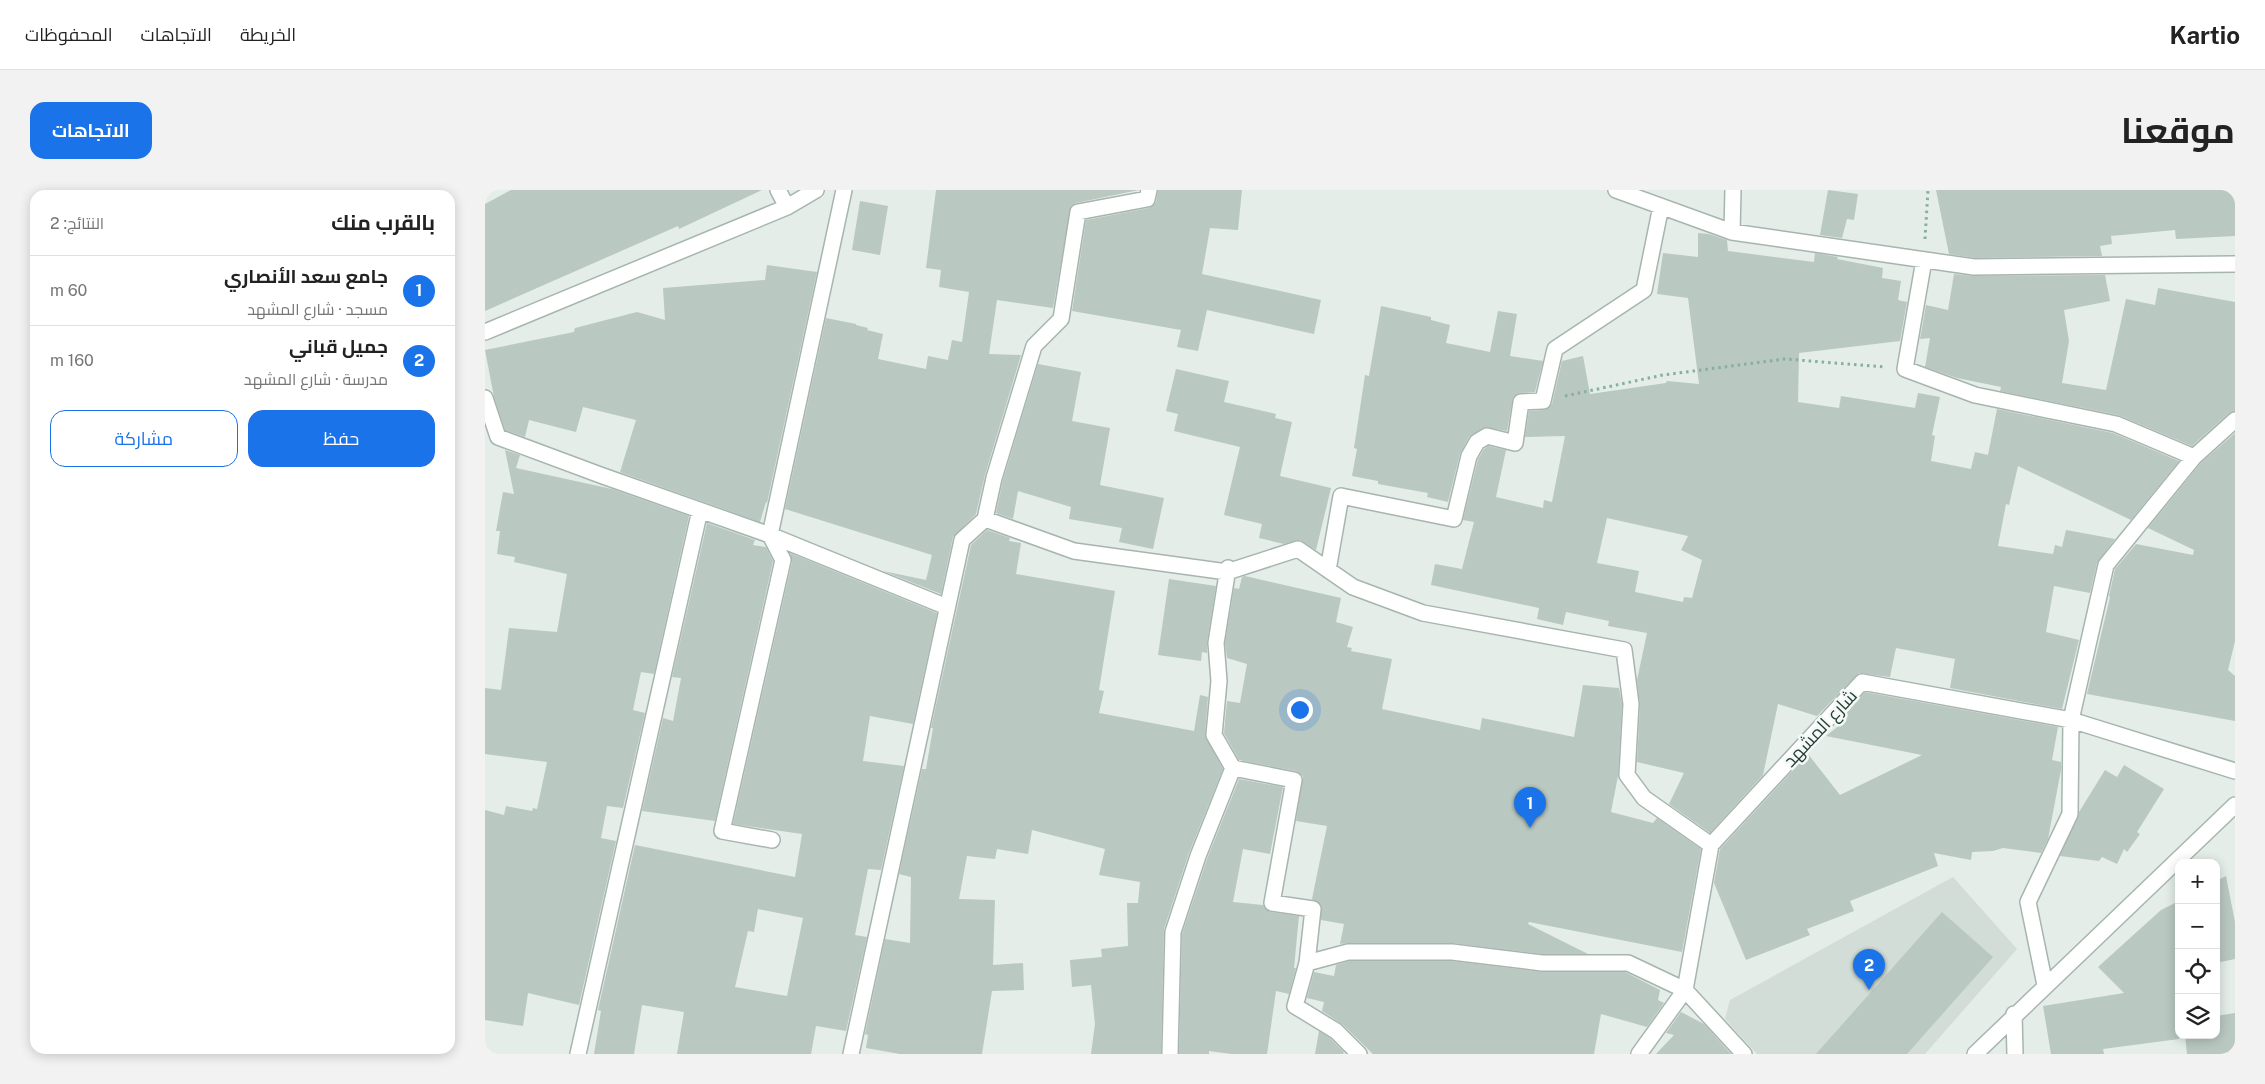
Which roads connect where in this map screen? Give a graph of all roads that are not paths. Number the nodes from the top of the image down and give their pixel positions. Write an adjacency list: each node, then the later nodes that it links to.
1 (778, 190): 8 (street)
2 (816, 190): 8 (street)
3 (844, 190): 18 (street)
4 (1149, 190): 17 (street)
5 (1616, 190): 7 (street)
6 (1733, 190): 9 (street)
7 (1661, 206): 9 (street); 20 (street)
8 (787, 207): 12 (street)
9 (1732, 232): 10 (street)
10 (1924, 260): 11 (street); 15 (street)
11 (2235, 264)
12 (485, 332)
13 (485, 398): 16 (street)
14 (2235, 420): 15 (street)
15 (2193, 457): 22 (street)
16 (700, 510): 18 (street); 32 (street)
17 (985, 519): 19 (street); 21 (street)
18 (770, 535): 21 (street); 26 (street)
19 (1228, 570): 20 (street); 23 (street)
20 (1328, 570): 27 (street)
21 (947, 607): 33 (street)
22 (2071, 720): 24 (street, شارع المشهد); 27 (street, شارع المشهد); 29 (street)
23 (1233, 768): 28 (street); 34 (street)
24 (2235, 771)
25 (2235, 805): 29 (street)
26 (772, 840)
27 (1711, 845): 30 (street)
28 (1307, 963): 30 (street); 35 (street)
29 (2045, 985): 31 (street)
30 (1685, 990): 36 (street); 37 (street)
31 (2014, 1014): 38 (street); 39 (street)
32 (578, 1054)
33 (851, 1054)
34 (1170, 1054)
35 (1359, 1054)
36 (1639, 1054)
37 (1744, 1054)
38 (1975, 1054)
39 (2015, 1054)

